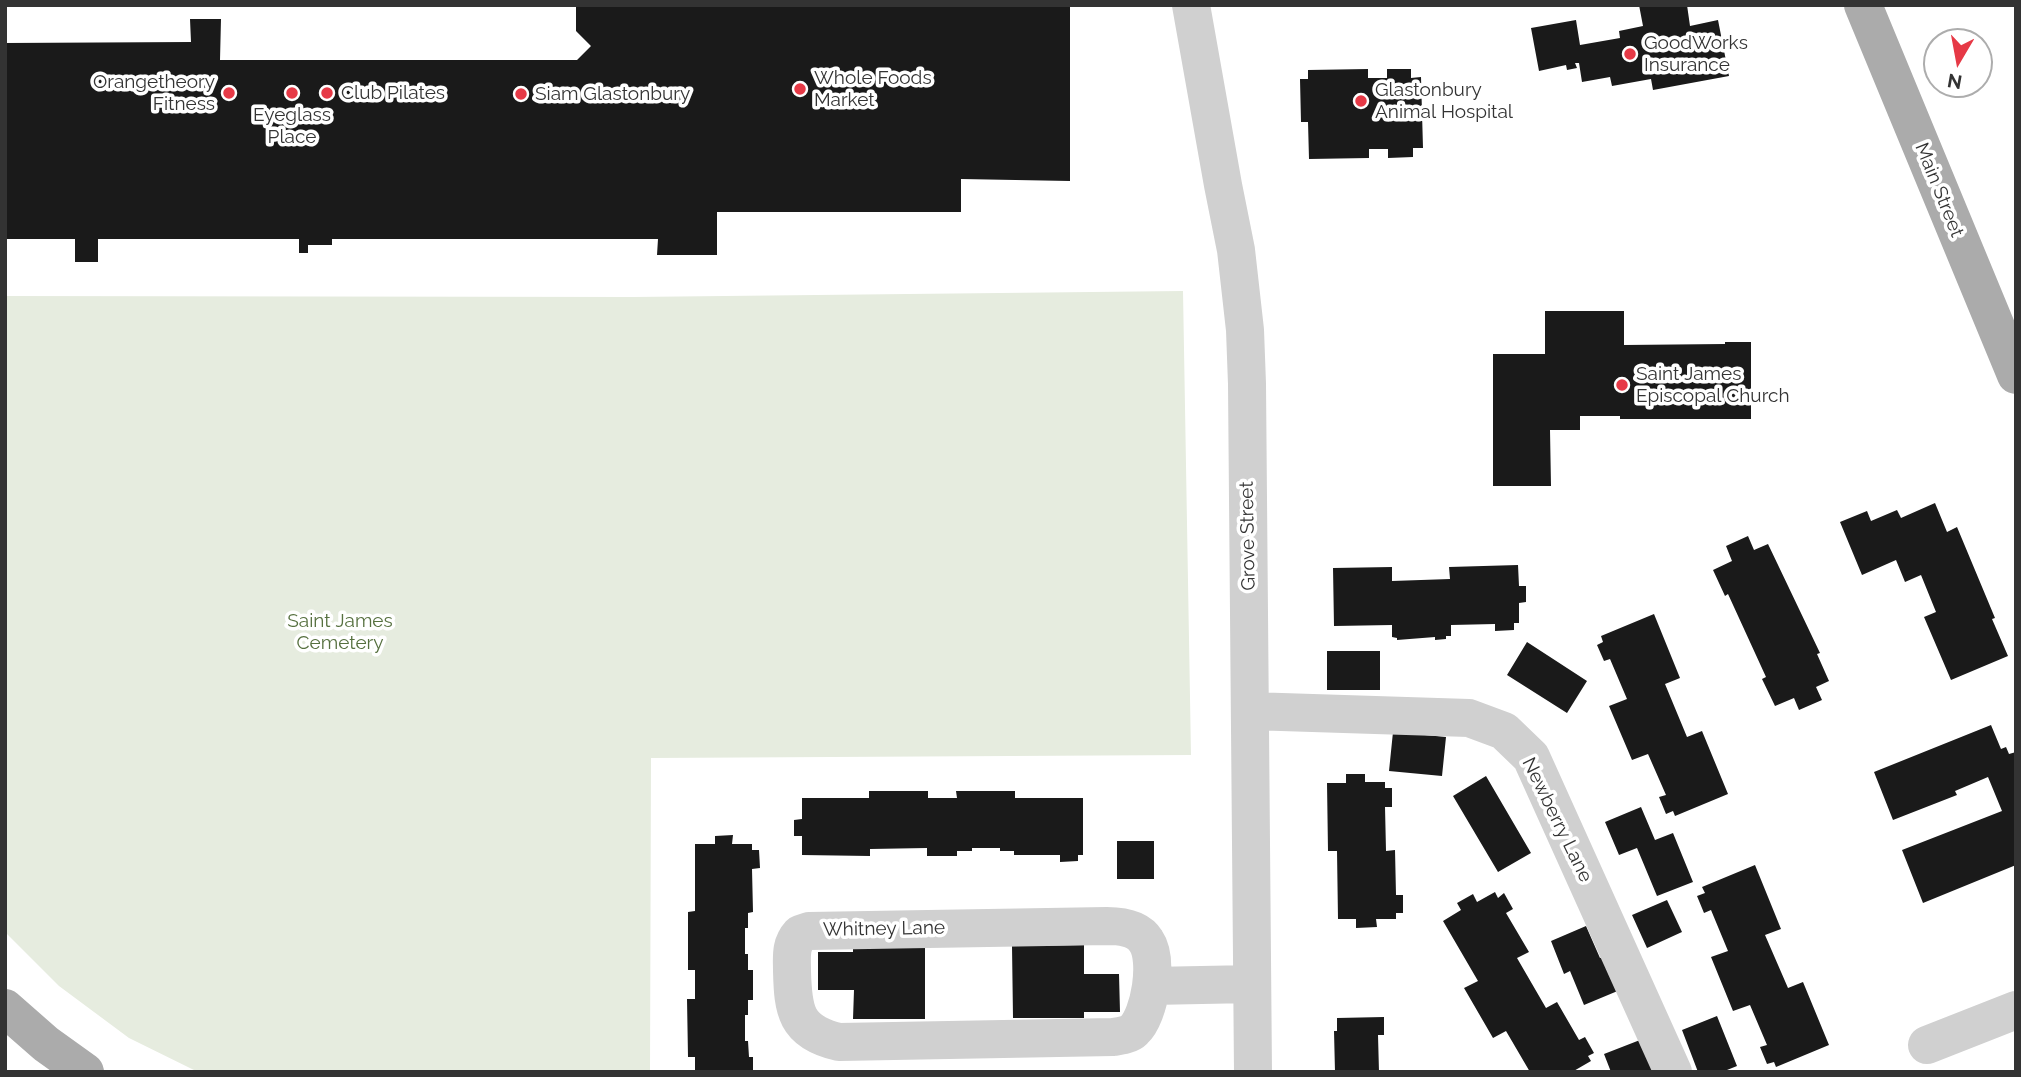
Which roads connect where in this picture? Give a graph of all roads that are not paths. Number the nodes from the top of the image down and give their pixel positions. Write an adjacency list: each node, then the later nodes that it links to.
1 (1191, 5): 4 (street, Grove Street)
2 (1863, 5): 3 (main road, Main Street)
3 (2016, 375)
4 (1250, 711): 5 (street, Grove Street); 12 (street, Newberry Lane)
5 (1252, 985): 6 (street); 11 (street, Grove Street)
6 (1151, 986): 6 (street, Whitney Lane)
7 (5, 1008): 10 (main road)
8 (2016, 1010): 9 (street)
9 (1927, 1045)
10 (85, 1072)
11 (1253, 1072)
12 (1673, 1072)

